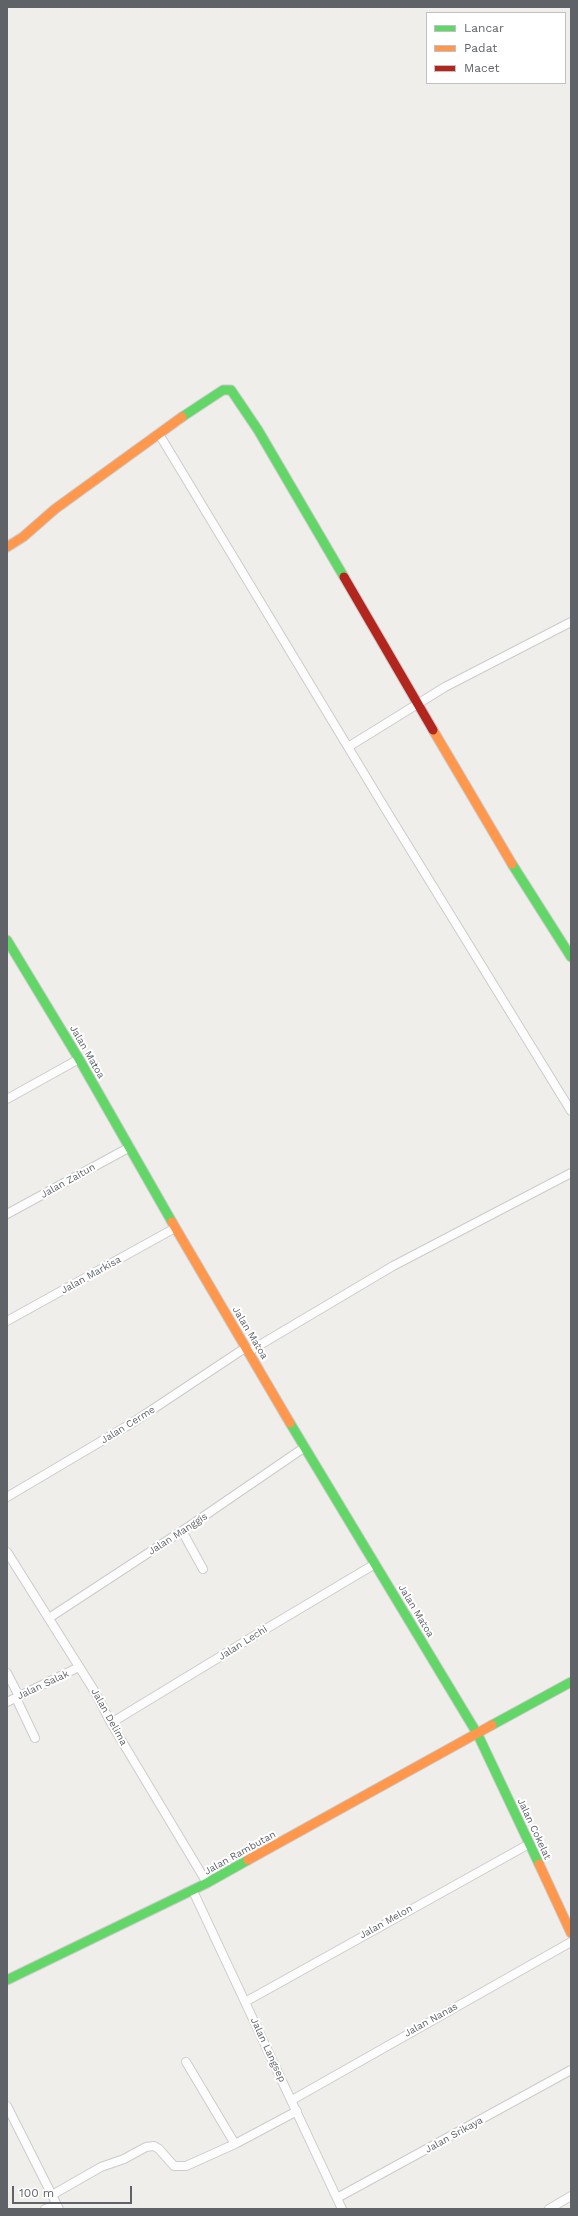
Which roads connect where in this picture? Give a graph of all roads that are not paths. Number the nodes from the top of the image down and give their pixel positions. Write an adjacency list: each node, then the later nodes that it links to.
1 (159, 434): 2 (street); 4 (street); 5 (street)
2 (7, 547)
3 (571, 622): 4 (street)
4 (417, 703): 5 (street); 7 (street)
5 (348, 747): 10 (street)
6 (7, 940): 8 (street, Jalan Matoa)
7 (571, 957)
8 (79, 1059): 9 (street); 11 (street, Jalan Matoa)
9 (7, 1099)
10 (571, 1111)
11 (130, 1147): 13 (street, Jalan Zaitun); 14 (street, Jalan Matoa)
12 (571, 1173): 16 (street, Jalan Cerme)
13 (7, 1214)
14 (175, 1228): 15 (street, Jalan Markisa); 16 (street, Jalan Matoa)
15 (7, 1321)
16 (247, 1350): 17 (street, Jalan Matoa); 18 (street, Jalan Cerme)
17 (305, 1447): 19 (street, Jalan Manggis); 21 (street, Jalan Matoa)
18 (7, 1497)
19 (182, 1531): 22 (street); 23 (street, Jalan Manggis)
20 (7, 1552): 23 (street, Jalan Delima)
21 (375, 1564): 29 (street, Jalan Lechi); 30 (street, Jalan Matoa)
22 (203, 1569)
23 (49, 1618): 24 (street, Jalan Delima)
24 (80, 1667): 27 (street, Jalan Salak); 29 (street, Jalan Delima)
25 (7, 1673): 27 (street)
26 (571, 1682): 30 (street, Jalan Rambutan)
27 (18, 1697): 28 (street, Jalan Salak); 31 (street)
28 (7, 1702)
29 (112, 1723): 33 (street, Jalan Delima)
30 (478, 1735): 32 (street, Jalan Cokelat); 33 (street, Jalan Rambutan)
31 (35, 1738)
32 (529, 1844): 35 (street, Jalan Cokelat); 38 (street, Jalan Melon)
33 (207, 1883): 34 (street, Jalan Rambutan)
34 (193, 1891): 37 (street, Jalan Rambutan); 38 (street, Jalan Langsep)
35 (571, 1933)
36 (571, 1942): 41 (street, Jalan Nanas)
37 (7, 1980)
38 (245, 2002): 41 (street, Jalan Langsep)
39 (186, 2062): 44 (street)
40 (571, 2070): 47 (street, Jalan Srikaya)
41 (292, 2100): 43 (street, Jalan Langsep)
42 (7, 2106): 45 (street)
43 (297, 2111): 44 (street); 47 (street, Jalan Langsep)
44 (234, 2144): 45 (street)
45 (52, 2195): 48 (street)
46 (571, 2196): 51 (street)
47 (337, 2198): 50 (street, Jalan Langsep)
48 (58, 2207): 49 (street)
49 (45, 2209)
50 (342, 2209)
51 (549, 2209)

